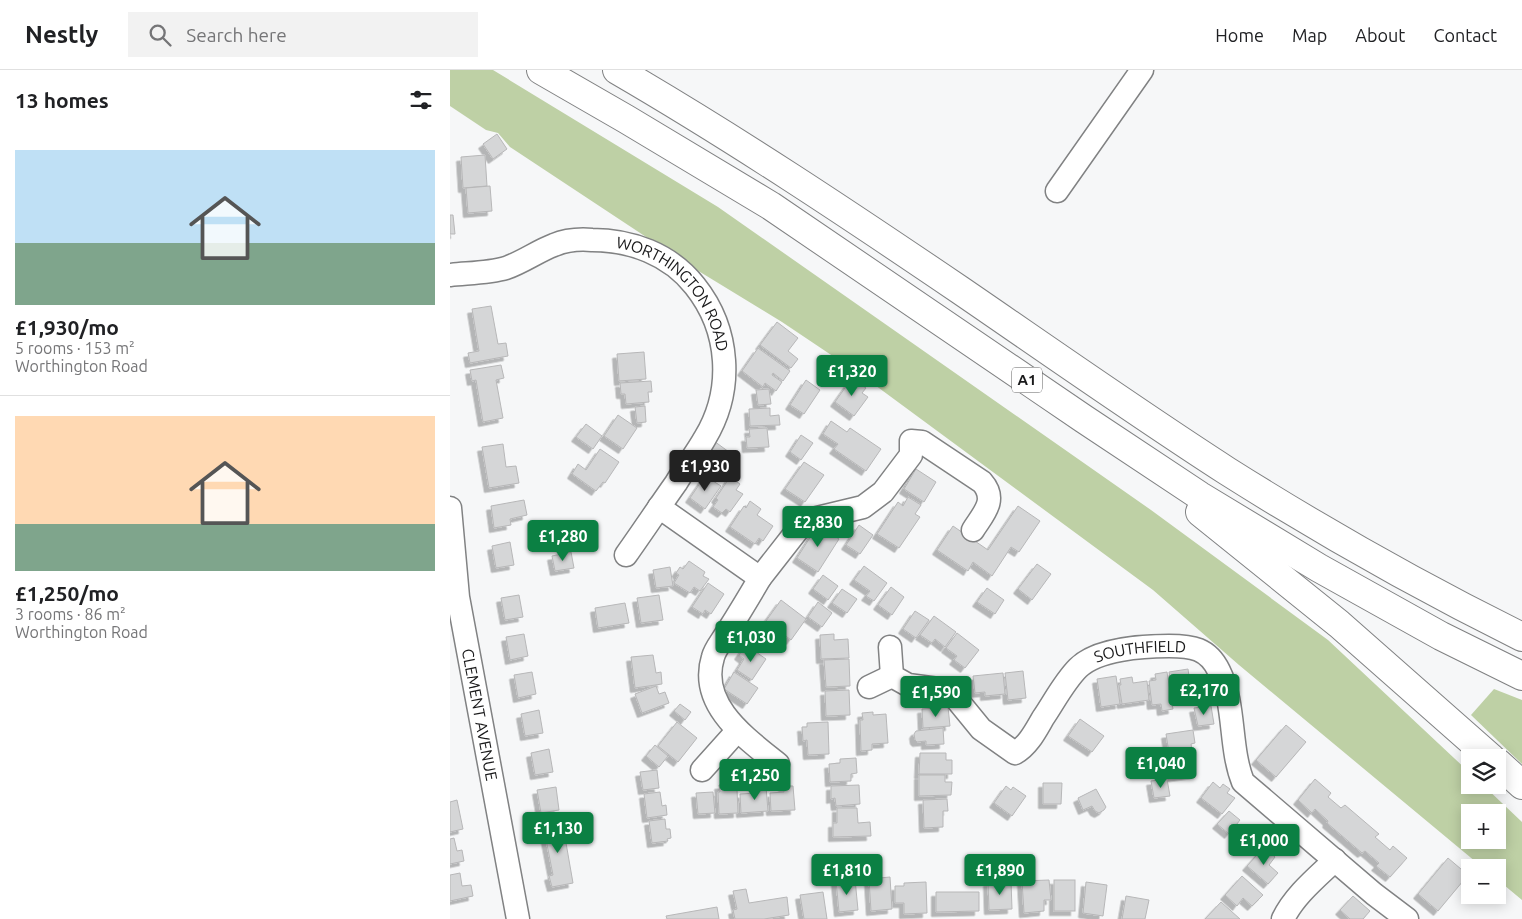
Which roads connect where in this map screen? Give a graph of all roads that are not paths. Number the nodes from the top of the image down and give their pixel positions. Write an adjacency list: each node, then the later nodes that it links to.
1 (541, 70): 6 (highway, A1)
2 (616, 70): 12 (highway, A1)
3 (1142, 70): 4 (street)
4 (1057, 191)
5 (450, 275): 7 (street, WORTHINGTON ROAD)
6 (1084, 419): 15 (highway, A1); 18 (highway, A1)
7 (659, 507): 10 (street, WORTHINGTON ROAD); 11 (street)
8 (450, 508): 24 (street, CLEMENT AVENUE)
9 (973, 530): 11 (street)
10 (626, 555)
11 (760, 578): 17 (street)
12 (1522, 637)
13 (890, 647): 14 (street)
14 (892, 676): 16 (street); 23 (street, SOUTHFIELD)
15 (1522, 676)
16 (869, 687)
17 (738, 731): 19 (street); 20 (street)
18 (1481, 749)
19 (778, 764)
20 (702, 770)
21 (1506, 770): 22 (highway)
22 (1522, 785)
23 (1334, 860): 25 (street); 26 (street, SOUTHFIELD)
24 (518, 919)
25 (1283, 919)
26 (1407, 919)

